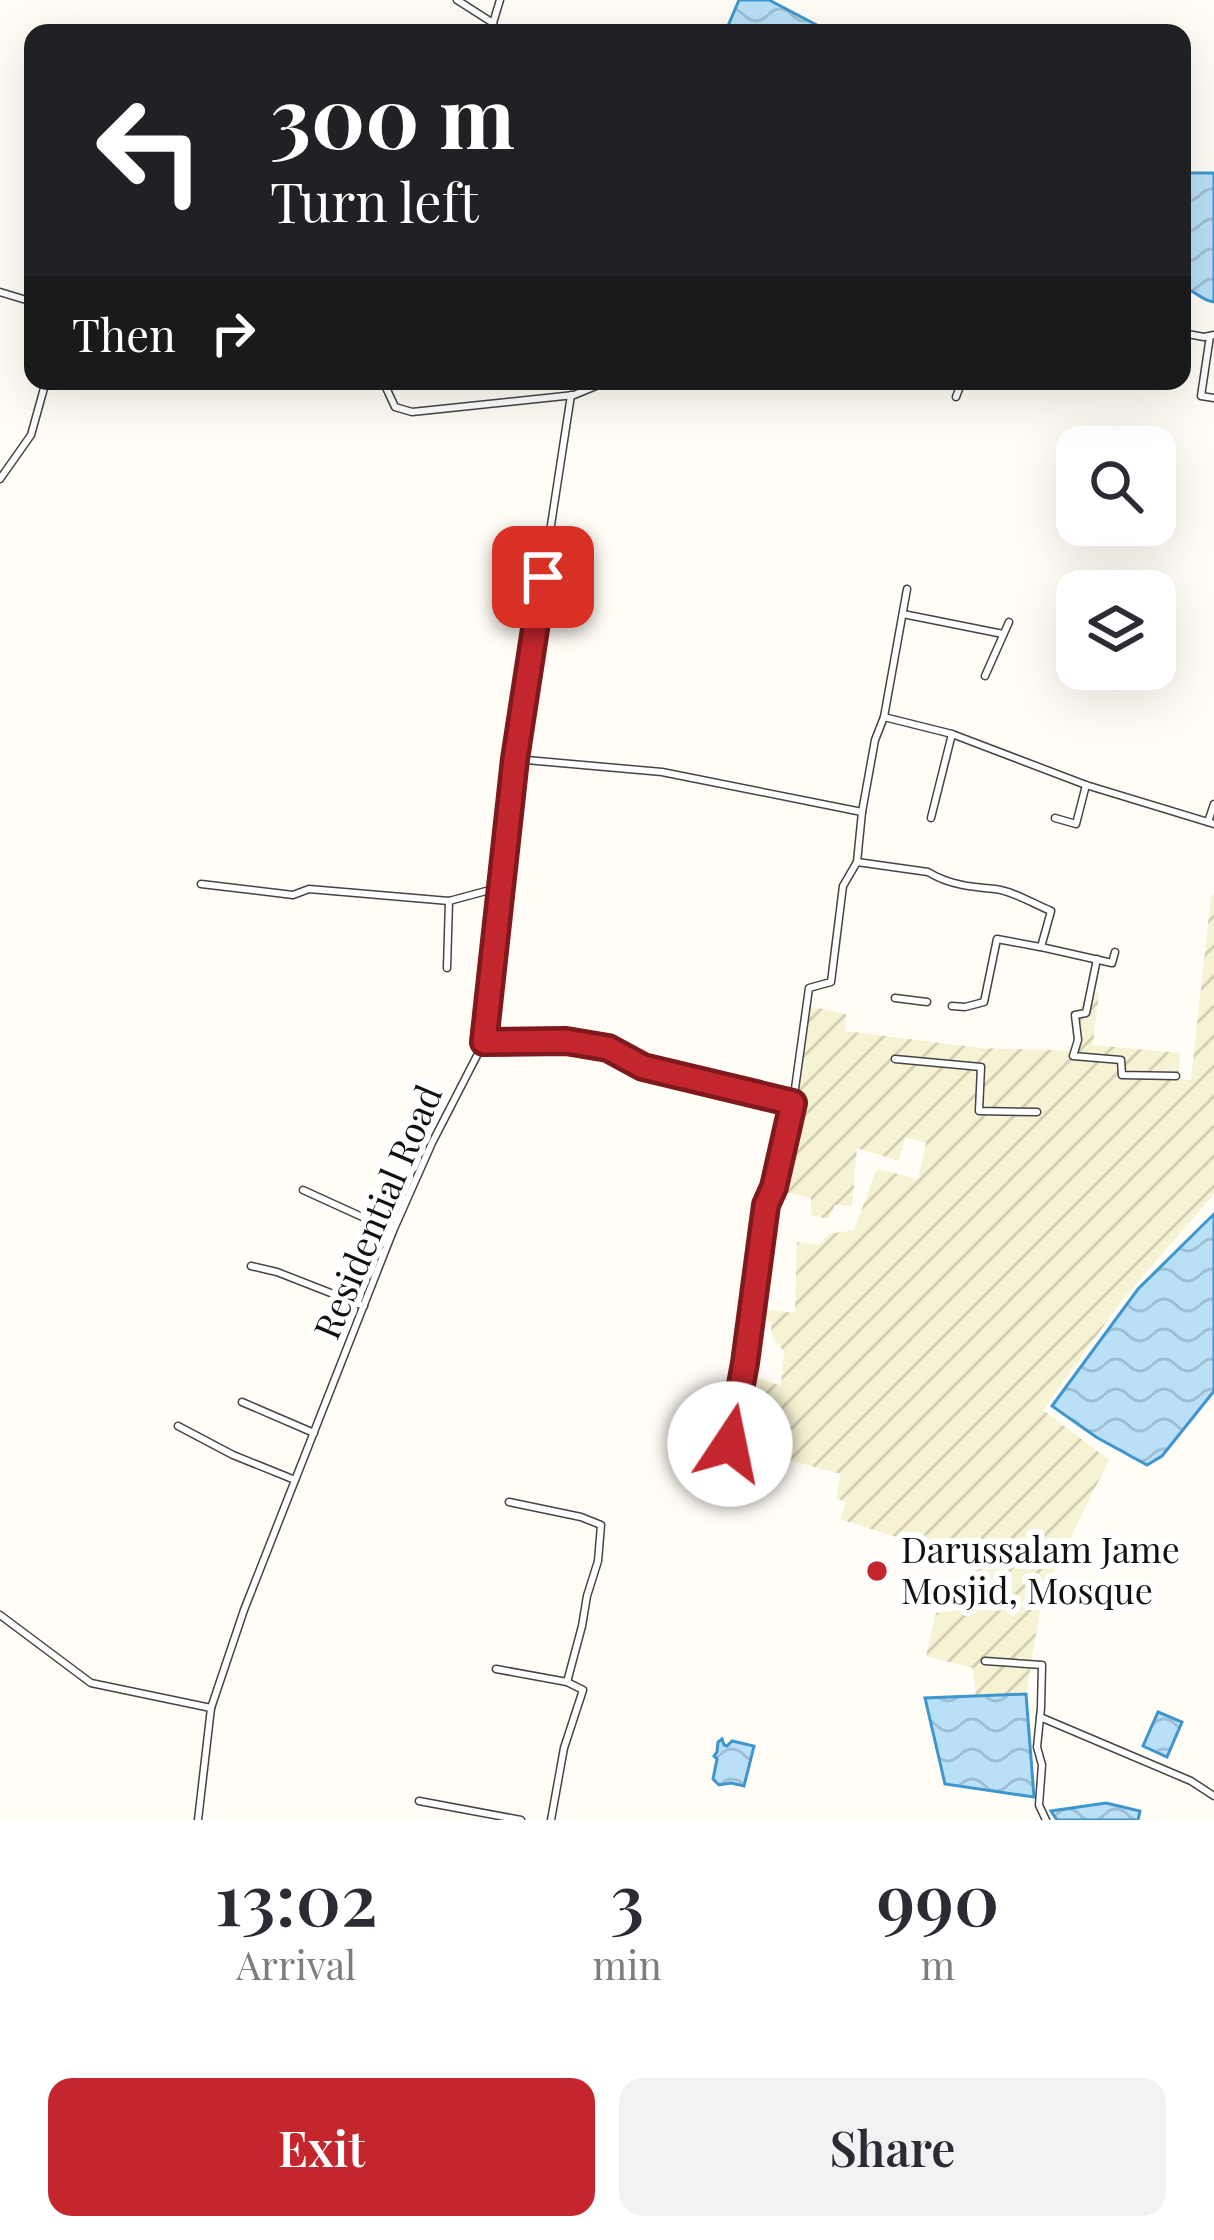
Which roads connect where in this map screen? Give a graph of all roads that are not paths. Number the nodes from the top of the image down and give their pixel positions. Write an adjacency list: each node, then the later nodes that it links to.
1 (457, 0): 3 (street)
2 (500, 0): 3 (street)
3 (493, 22)
4 (1212, 335): 11 (street)
5 (44, 390): 12 (street)
6 (387, 390): 9 (street)
7 (584, 390): 9 (street)
8 (959, 390): 10 (street)
9 (571, 395): 20 (street, Residential Road)
10 (956, 397)
11 (1214, 398)
12 (0, 478)
13 (907, 589): 14 (street)
14 (903, 614): 16 (street); 18 (street)
15 (1009, 622): 16 (street)
16 (1003, 634): 17 (street)
17 (985, 676)
18 (884, 716): 19 (street); 23 (street)
19 (952, 734): 21 (street); 24 (street)
20 (515, 759): 23 (street); 29 (street, Residential Road)
21 (1086, 784): 25 (street); 26 (street)
22 (1214, 804): 26 (street)
23 (862, 812): 27 (street)
24 (931, 818)
25 (1055, 818)
26 (1211, 823)
27 (857, 862): 31 (street); 41 (street)
28 (201, 884): 30 (street)
29 (501, 887): 30 (street); 38 (street, Residential Road)
30 (449, 901): 34 (street)
31 (1041, 947): 33 (street); 37 (street)
32 (1115, 952): 33 (street)
33 (1097, 959): 40 (street)
34 (447, 968)
35 (895, 998): 36 (street)
36 (927, 1002)
37 (952, 1006)
38 (484, 1042): 41 (street); 44 (street, Residential Road)
39 (895, 1059): 42 (street)
40 (1176, 1076)
41 (793, 1103): 50 (street)
42 (1037, 1112)
43 (303, 1190): 44 (street)
44 (393, 1231): 46 (street, Residential Road)
45 (250, 1266): 46 (street)
46 (364, 1306): 49 (street, Residential Road)
47 (242, 1402): 49 (street)
48 (178, 1426): 51 (street)
49 (314, 1433): 51 (street, Residential Road)
50 (730, 1444)
51 (295, 1480): 57 (street, Residential Road)
52 (509, 1502): 56 (street)
53 (0, 1615): 57 (street)
54 (985, 1661): 58 (street)
55 (496, 1669): 56 (street)
56 (567, 1682): 63 (street)
57 (211, 1708): 61 (street, Residential Road)
58 (1040, 1717): 59 (street); 64 (street)
59 (1214, 1796)
60 (419, 1801): 62 (street)
61 (198, 1820)
62 (521, 1820)
63 (551, 1820)
64 (1046, 1820)

